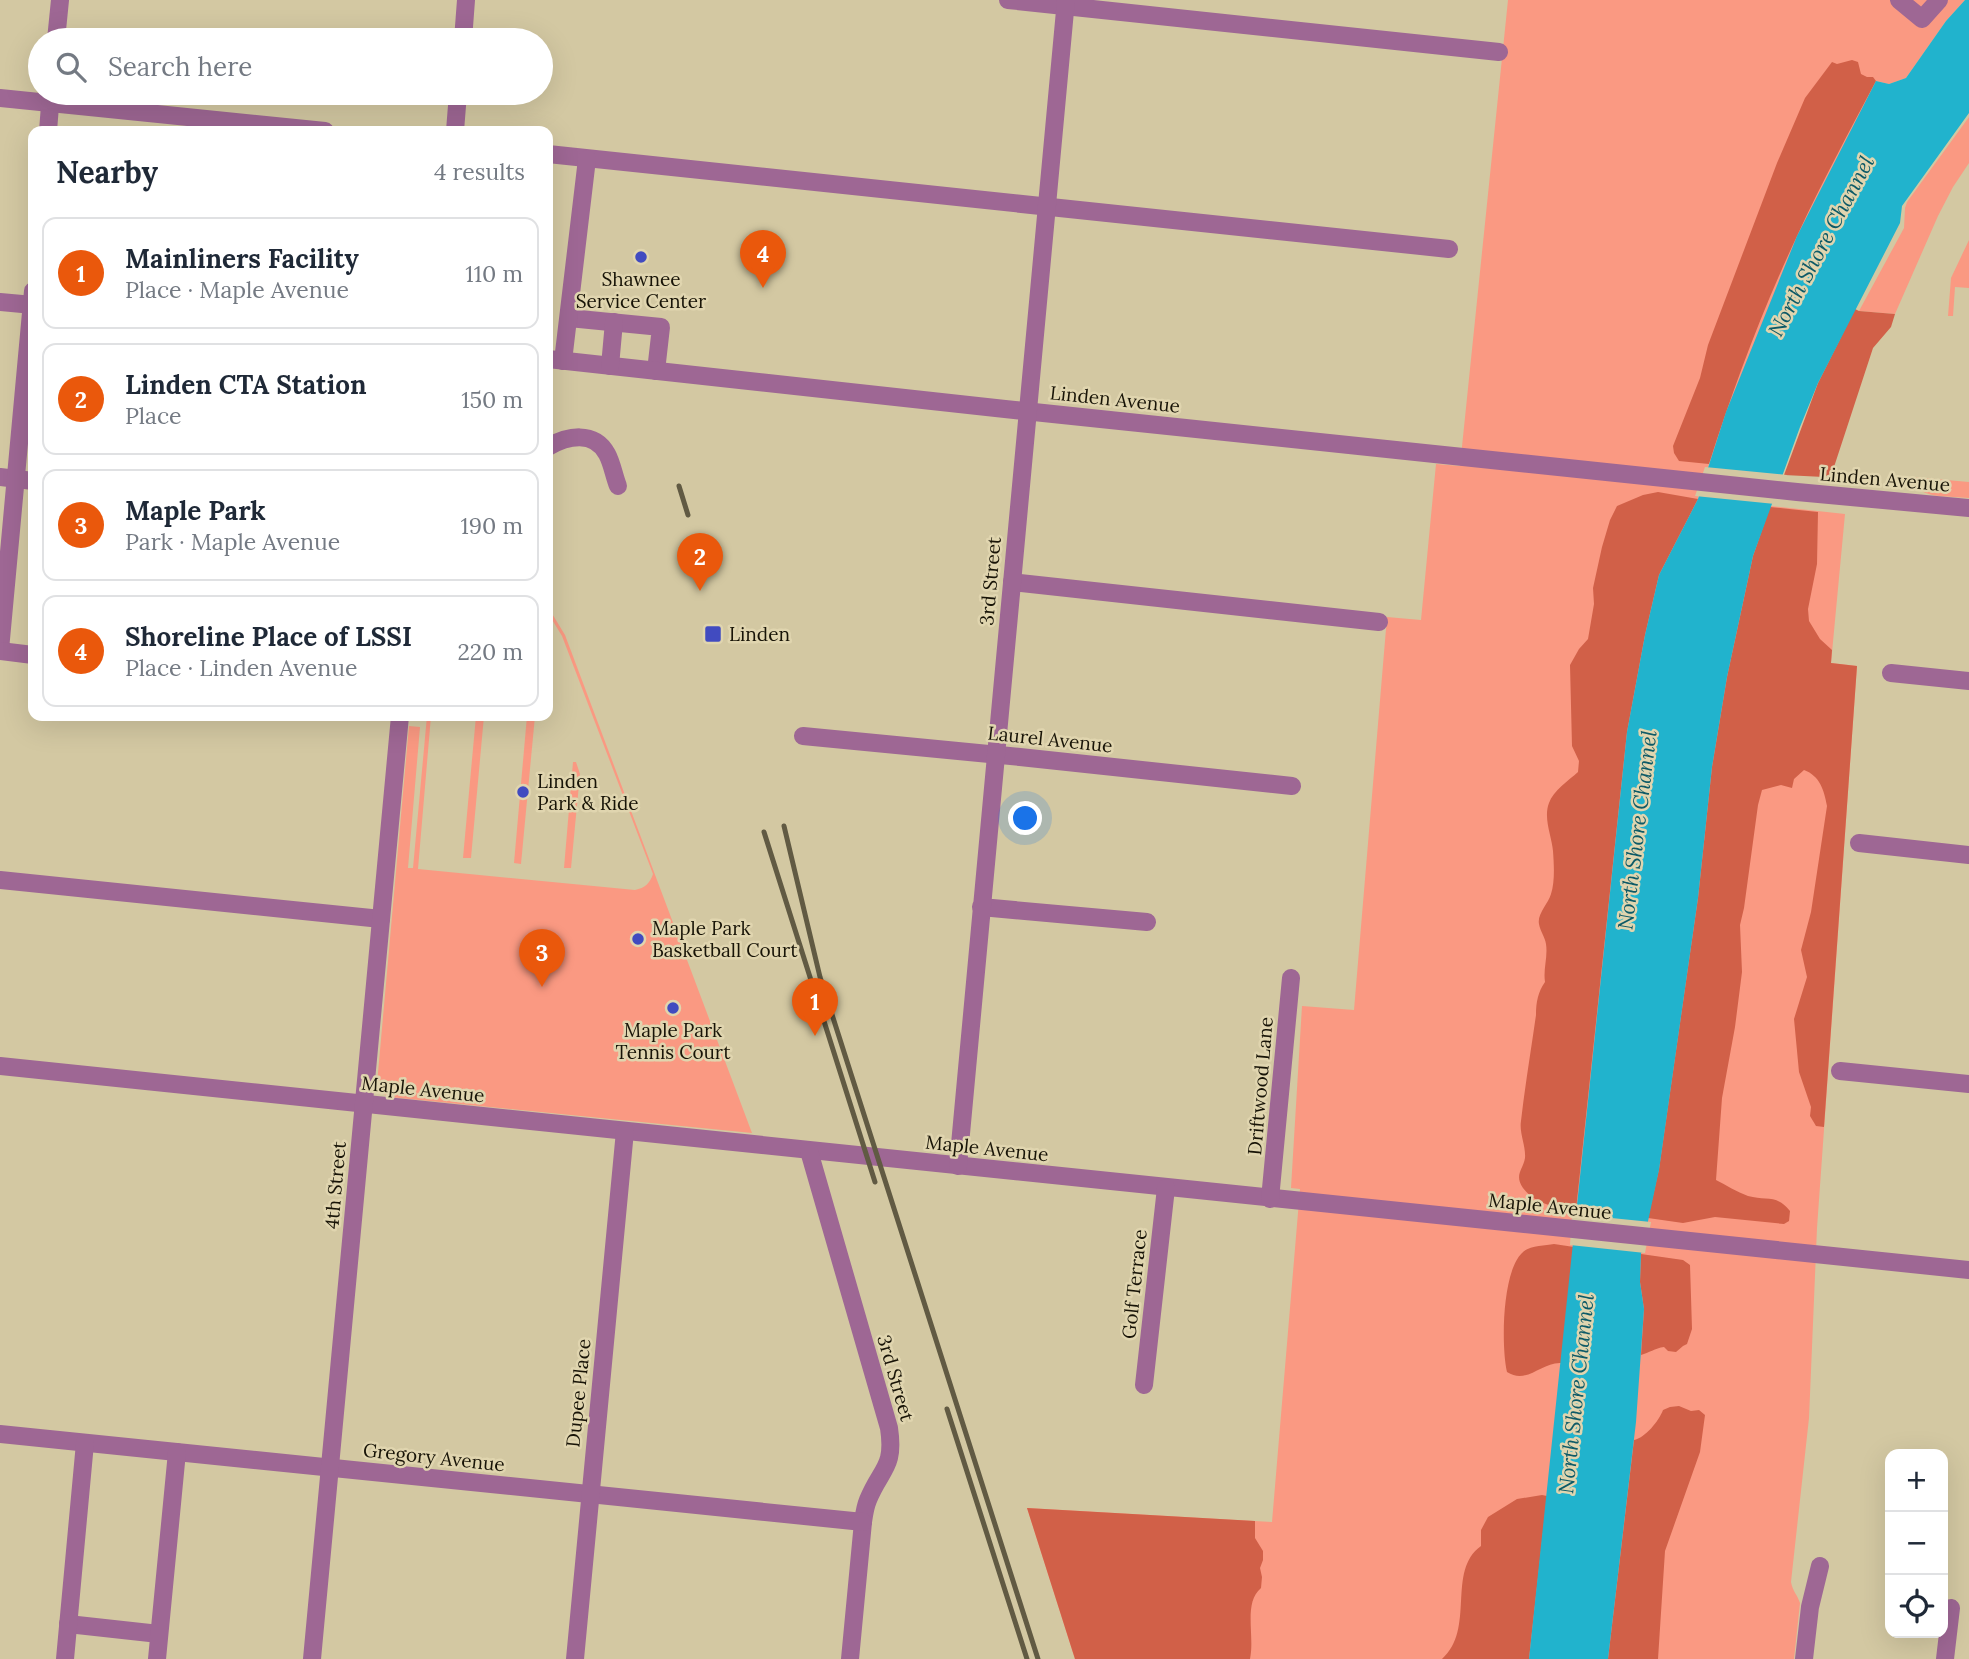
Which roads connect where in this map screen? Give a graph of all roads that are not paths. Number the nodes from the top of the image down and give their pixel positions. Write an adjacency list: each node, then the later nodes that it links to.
1 (60, 0): 7 (street)
2 (466, 0): 8 (street)
3 (1008, 0): 6 (street)
4 (1899, 0): 5 (street)
5 (1939, 0)
6 (1066, 3): 9 (street); 20 (street, 3rd Street)
7 (57, 28)
8 (464, 28)
9 (1499, 52)
10 (0, 98): 11 (street)
11 (28, 98)
12 (50, 105): 15 (street)
13 (109, 105): 16 (street)
14 (457, 105): 17 (street)
15 (48, 126)
16 (283, 126)
17 (455, 126)
18 (553, 156): 19 (street)
19 (587, 159): 20 (street); 24 (street)
20 (1047, 207): 21 (street); 30 (street, 3rd Street)
21 (1449, 248)
22 (28, 300): 23 (street)
23 (0, 302)
24 (569, 318): 25 (street); 27 (street)
25 (614, 322): 28 (street); 29 (street)
26 (28, 353): 32 (street)
27 (556, 360): 28 (street, Linden Avenue)
28 (610, 366): 29 (street, Linden Avenue)
29 (656, 371): 30 (street, Linden Avenue)
30 (1027, 411): 34 (street, Linden Avenue); 35 (street, 3rd Street)
31 (553, 445): 33 (street)
32 (16, 479): 37 (street)
33 (618, 486)
34 (1969, 508)
35 (1012, 582): 36 (street); 43 (street, 3rd Street)
36 (1379, 622)
37 (0, 650): 38 (street)
38 (28, 654)
39 (1891, 673): 40 (street)
40 (1969, 681)
41 (400, 721): 49 (street, 4th Street)
42 (803, 736): 43 (street, Laurel Avenue)
43 (995, 754): 44 (street, Laurel Avenue); 48 (street, 3rd Street)
44 (1292, 786)
45 (1858, 843): 46 (street)
46 (1969, 855)
47 (0, 880): 49 (street)
48 (982, 907): 50 (street); 58 (street, 3rd Street)
49 (381, 919): 55 (street, 4th Street)
50 (1147, 922)
51 (1291, 978): 60 (street, Driftwood Lane)
52 (0, 1066): 55 (street, Maple Avenue)
53 (1840, 1071): 54 (street)
54 (1969, 1084)
55 (364, 1104): 56 (street, Maple Avenue); 66 (street, 4th Street)
56 (625, 1131): 57 (street, Maple Avenue); 67 (street, Dupee Place)
57 (809, 1151): 58 (street, Maple Avenue); 68 (street, 3rd Street)
58 (958, 1166): 59 (street, Maple Avenue)
59 (1166, 1188): 60 (street, Maple Avenue); 62 (street, Golf Terrace)
60 (1270, 1199): 61 (street, Maple Avenue)
61 (1969, 1270)
62 (1144, 1385)
63 (0, 1434): 64 (street, Gregory Avenue)
64 (85, 1443): 65 (street, Gregory Avenue); 71 (street)
65 (177, 1452): 66 (street, Gregory Avenue); 72 (street)
66 (330, 1468): 67 (street, Gregory Avenue); 75 (street, 4th Street)
67 (590, 1494): 68 (street, Gregory Avenue); 76 (street, Dupee Place)
68 (863, 1522): 77 (street, 3rd Street)
69 (1820, 1566): 78 (street)
70 (1951, 1608): 79 (street)
71 (68, 1624): 72 (street); 73 (street)
72 (159, 1634): 74 (street)
73 (65, 1659)
74 (157, 1659)
75 (312, 1659)
76 (575, 1659)
77 (850, 1659)
78 (1804, 1659)
79 (1945, 1659)

